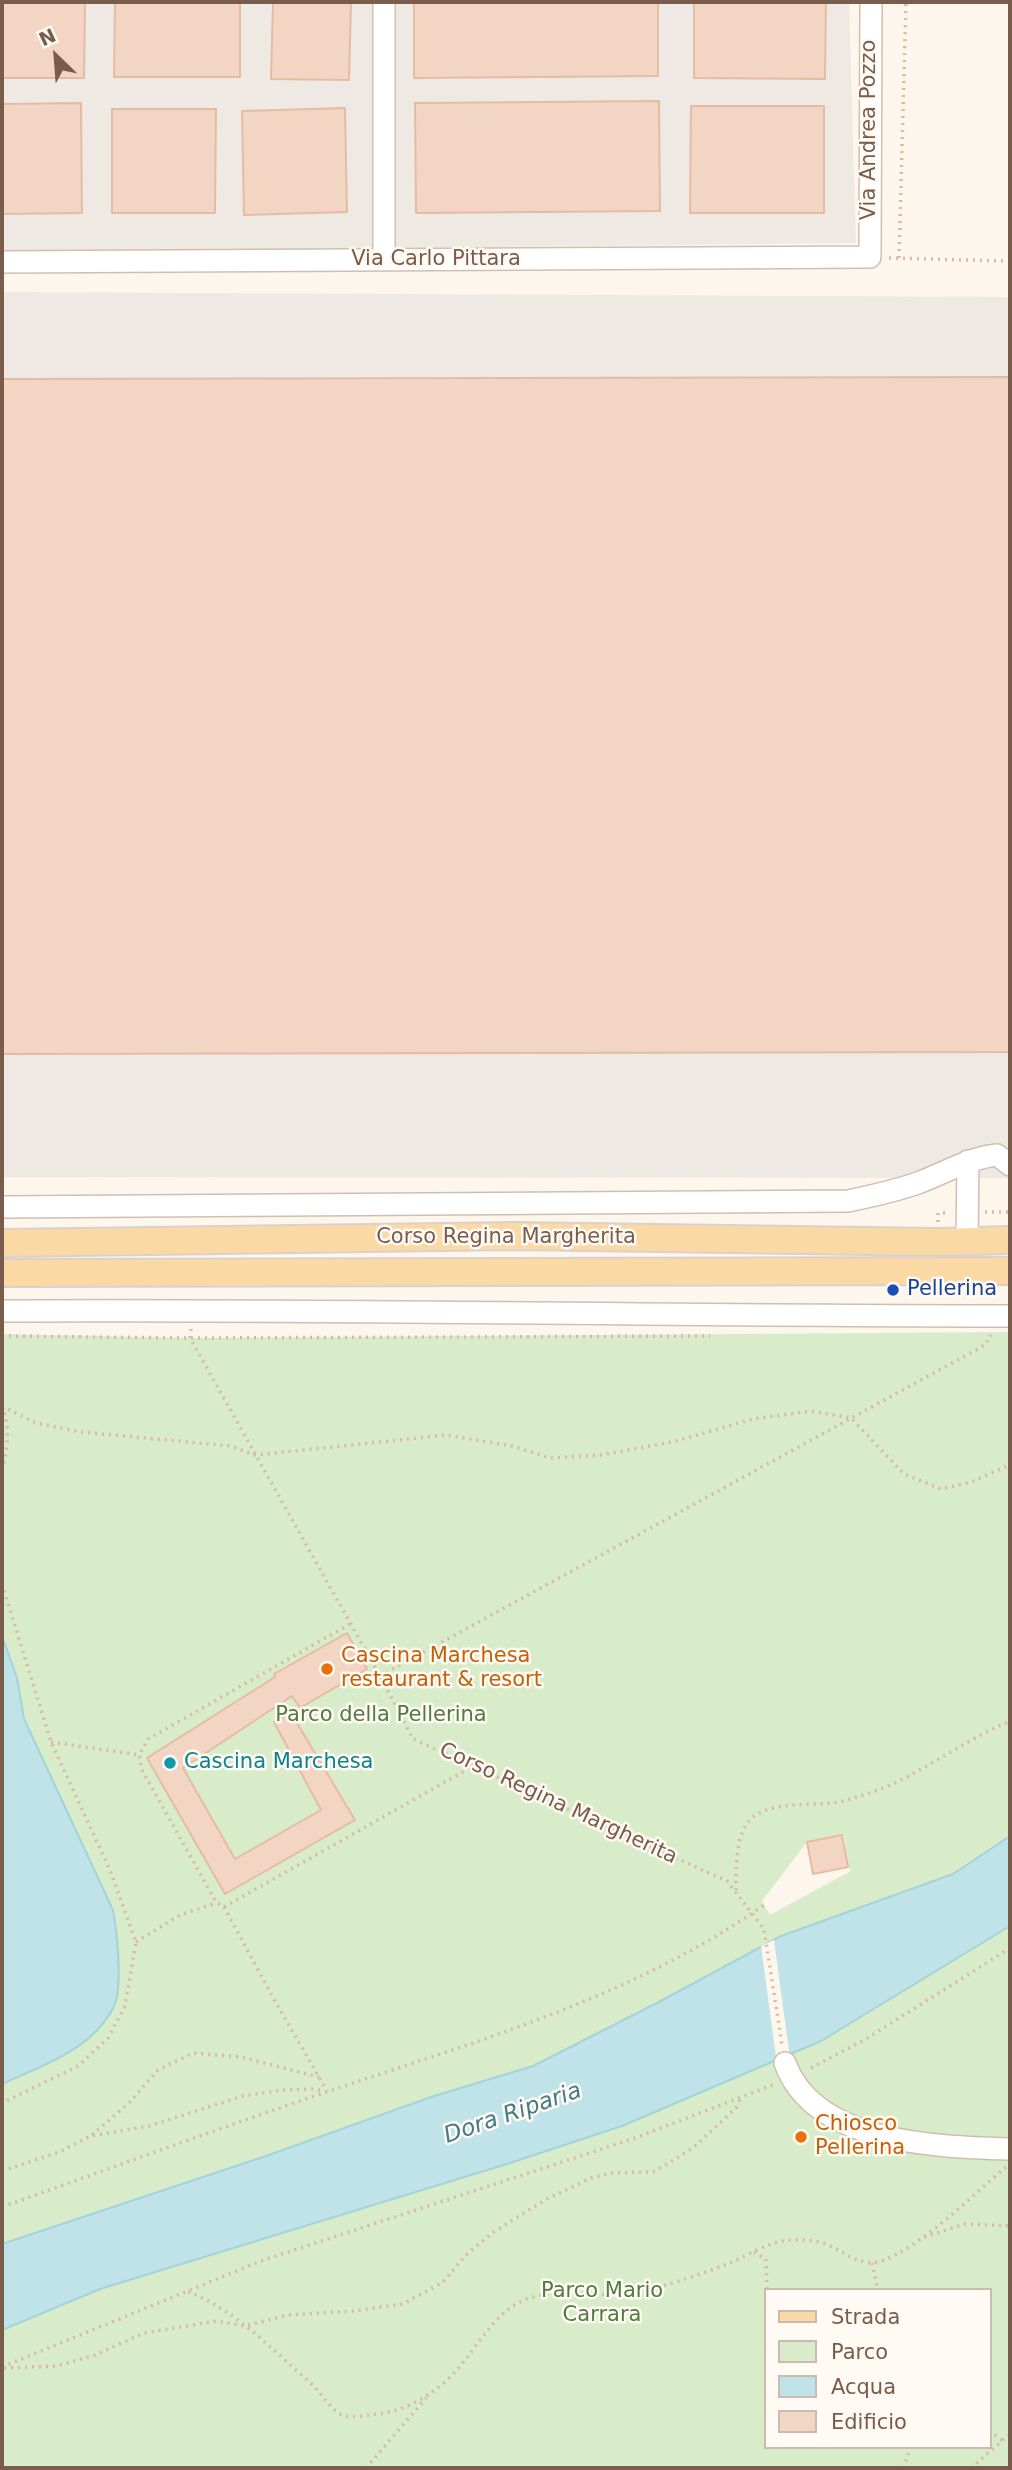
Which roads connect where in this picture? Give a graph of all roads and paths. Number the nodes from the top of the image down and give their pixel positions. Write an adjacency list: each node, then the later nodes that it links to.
1 (384, 2): 6 (street)
2 (871, 2): 4 (street, Via Andrea Pozzo)
3 (906, 2): 5 (path)
4 (870, 257): 5 (path); 6 (street, Via Carlo Pittara)
5 (899, 258): 7 (path)
6 (384, 260): 8 (street, Via Carlo Pittara)
7 (1010, 261)
8 (2, 262)
9 (968, 1161): 10 (street); 11 (street); 13 (street)
10 (1010, 1164)
11 (2, 1207)
12 (1010, 1240): 13 (main road, Corso Regina Margherita)
13 (967, 1241): 14 (main road, Corso Regina Margherita)
14 (2, 1243)
15 (1010, 1271): 16 (main road, Corso Regina Margherita)
16 (2, 1273)
17 (192, 1310): 18 (street); 19 (street); 23 (path)
18 (2, 1311)
19 (1001, 1324): 20 (path); 25 (path)
20 (977, 1335)
21 (2, 1336): 23 (path)
22 (715, 1336): 23 (path)
23 (190, 1338): 26 (path, Corso Regina Margherita)
24 (2, 1406): 26 (path); 28 (path)
25 (851, 1418): 26 (path); 27 (path); 31 (path)
26 (256, 1455): 30 (path, Corso Regina Margherita)
27 (1010, 1465)
28 (2, 1470)
29 (2, 1584): 33 (path)
30 (350, 1624): 31 (path, Corso Regina Margherita); 34 (path)
31 (380, 1676): 35 (path, Corso Regina Margherita)
32 (1010, 1721): 36 (path)
33 (51, 1742): 34 (path); 41 (path)
34 (139, 1755): 37 (path)
35 (475, 1765): 36 (path, Corso Regina Margherita); 39 (path)
36 (736, 1892): 40 (path, Corso Regina Margherita)
37 (216, 1902): 39 (path); 41 (path)
38 (764, 1905): 40 (path)
39 (224, 1907): 44 (path)
40 (753, 1913): 43 (path, Corso Regina Margherita); 45 (path)
41 (136, 1942): 47 (path)
42 (1010, 1948): 43 (path)
43 (788, 2071): 46 (path); 49 (street)
44 (319, 2077): 45 (path); 48 (path)
45 (327, 2092): 48 (path); 52 (path)
46 (743, 2095): 59 (path); 60 (path)
47 (2, 2102)
48 (91, 2136): 51 (path)
49 (1010, 2148)
50 (1010, 2164): 54 (path)
51 (2, 2171)
52 (2, 2207)
53 (1010, 2226): 54 (path)
54 (919, 2239): 56 (path)
55 (754, 2252): 56 (path); 57 (path); 62 (path)
56 (872, 2263): 58 (path)
57 (768, 2288)
58 (877, 2288)
59 (186, 2291): 60 (path); 61 (path)
60 (245, 2326): 61 (path); 62 (path)
61 (2, 2367)
62 (430, 2392): 67 (path)
63 (991, 2432): 65 (path)
64 (1010, 2434): 65 (path)
65 (1003, 2441): 69 (path)
66 (910, 2449): 68 (path)
67 (366, 2468)
68 (902, 2468)
69 (971, 2468)

